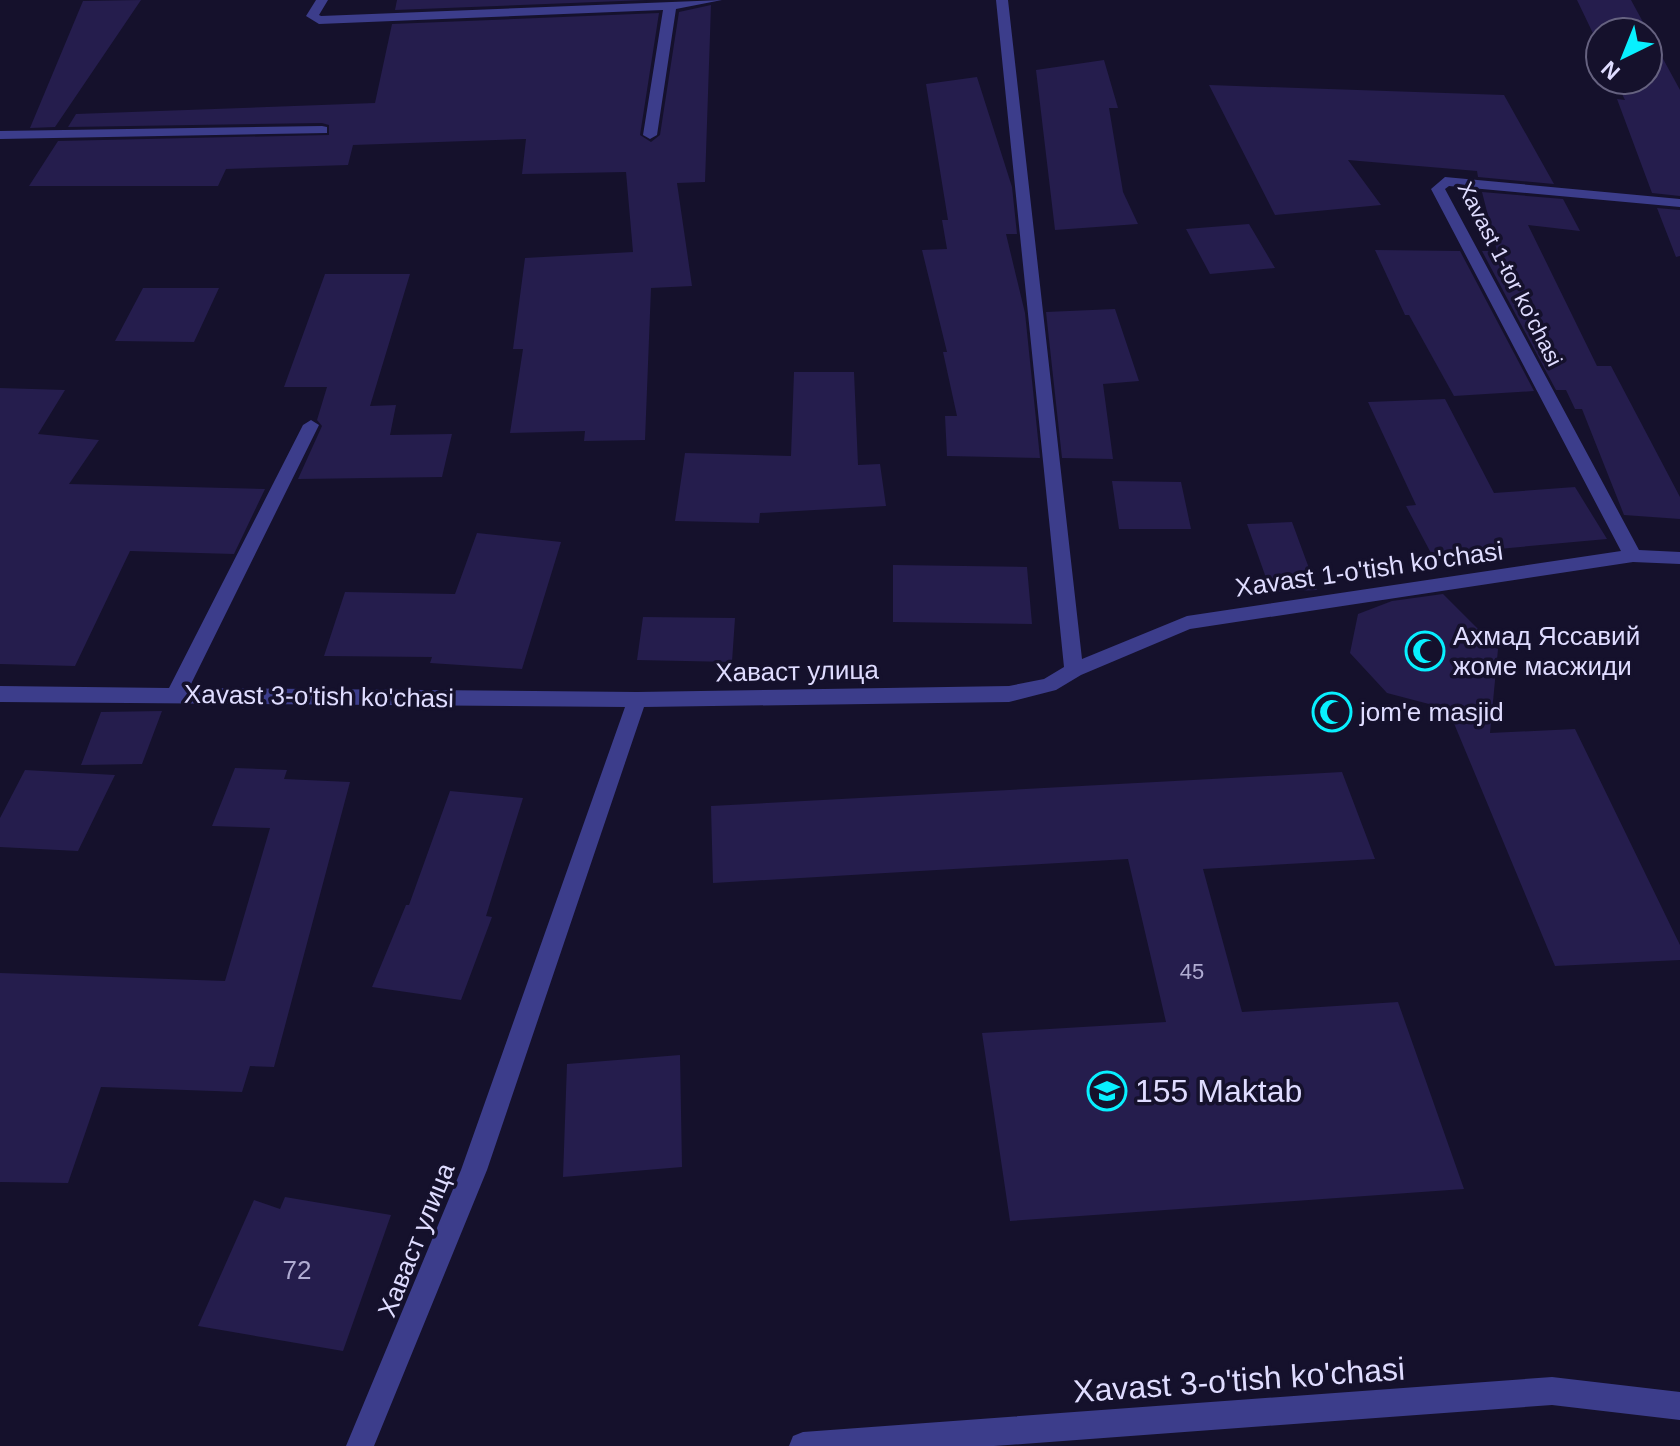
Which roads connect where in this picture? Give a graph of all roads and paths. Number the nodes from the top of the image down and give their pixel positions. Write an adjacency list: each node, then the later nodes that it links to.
1 (322, 0): 4 (street)
2 (716, 0): 4 (street)
3 (1002, 0): 12 (street)
4 (670, 6): 7 (street)
5 (322, 130): 6 (street)
6 (0, 135)
7 (650, 135)
8 (1680, 203): 10 (street, Xavast 1-tor ko'chasi)
9 (311, 425): 14 (street)
10 (1633, 556): 11 (street, Xavast 1-o'tish ko'chasi); 12 (street, Xavast 1-o'tish ko'chasi)
11 (1680, 558)
12 (1074, 670): 15 (street, Хаваст улица)
13 (0, 694): 14 (street, Xavast 3-o'tish ko'chasi)
14 (176, 694): 15 (street, Xavast 3-o'tish ko'chasi)
15 (637, 700): 17 (street, Хаваст улица)
16 (1680, 1406): 18 (street, Xavast 3-o'tish ko'chasi)
17 (360, 1446)
18 (803, 1446)

